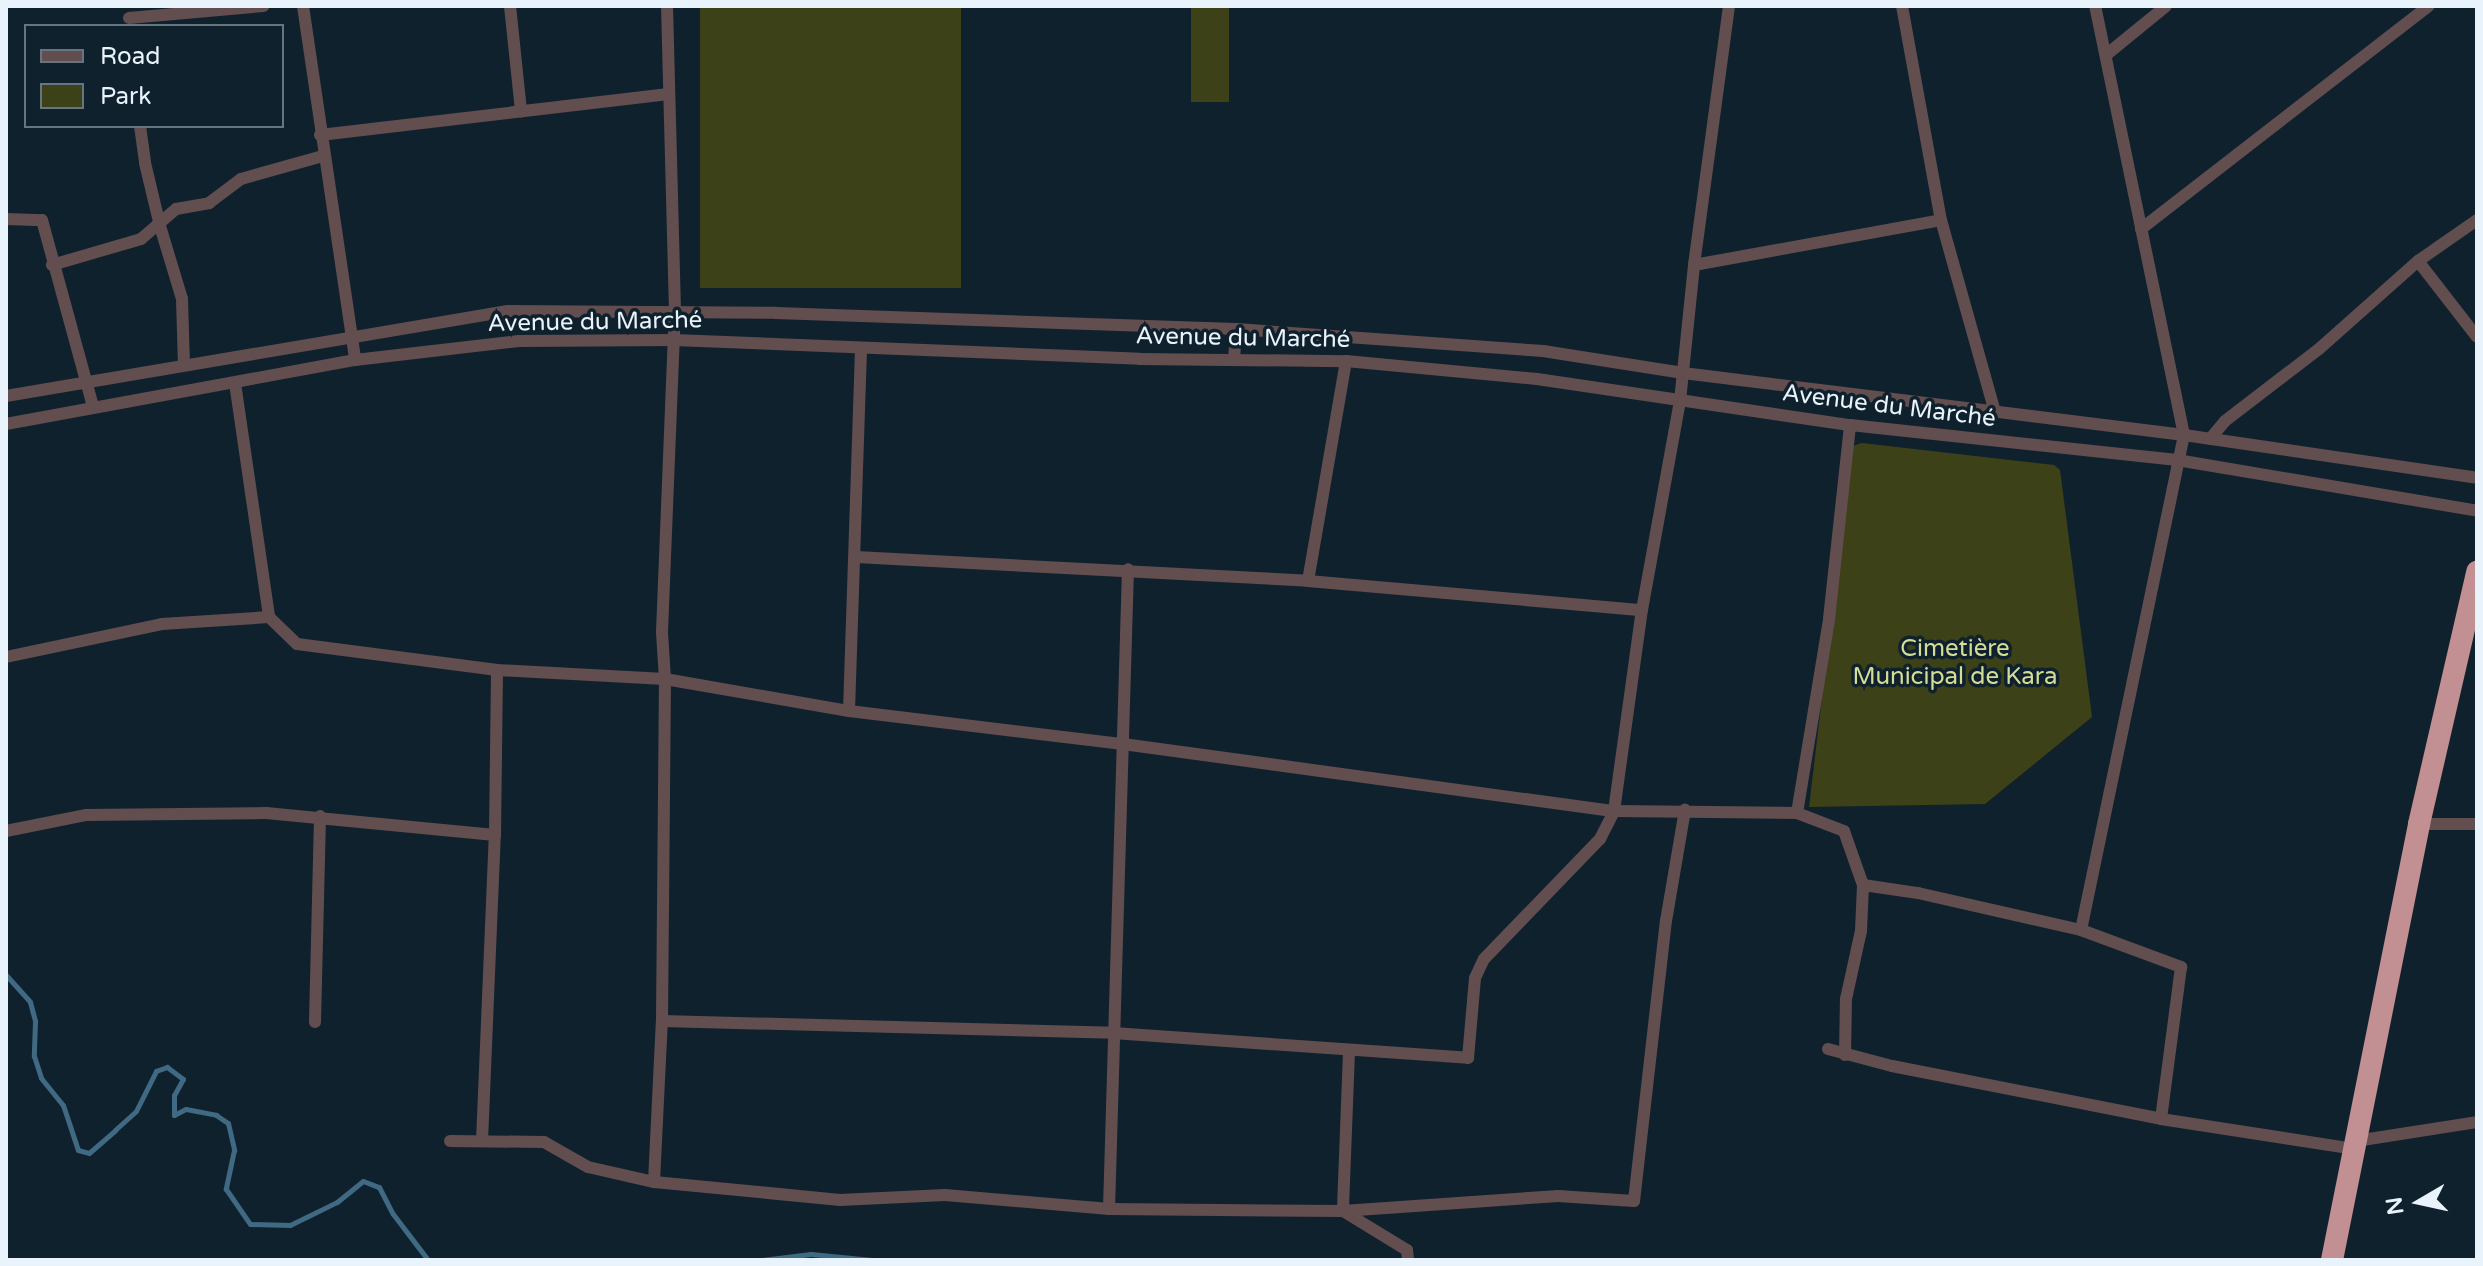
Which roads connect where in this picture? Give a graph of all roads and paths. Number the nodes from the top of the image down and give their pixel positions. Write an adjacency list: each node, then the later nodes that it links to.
1 (263, 6): 10 (street)
2 (303, 6): 15 (street)
3 (510, 6): 13 (street)
4 (667, 6): 12 (street)
5 (1729, 6): 24 (street)
6 (1902, 6): 18 (street)
7 (2095, 6): 11 (street)
8 (2166, 6): 11 (street)
9 (2429, 6): 21 (street)
10 (128, 17)
11 (2106, 55): 21 (street)
12 (667, 94): 13 (street); 25 (street)
13 (521, 111): 15 (street)
14 (140, 128): 20 (street)
15 (320, 135): 16 (street)
16 (323, 156): 20 (street); 27 (street)
17 (6, 219): 23 (street)
18 (1941, 220): 24 (street); 43 (street)
19 (2477, 220): 22 (street)
20 (160, 226): 23 (street); 35 (street)
21 (2141, 229): 46 (street)
22 (2418, 261): 28 (street); 47 (street)
23 (52, 265): 38 (street)
24 (1694, 265): 36 (street)
25 (675, 311): 26 (street, Avenue du Marché); 27 (street, Avenue du Marché); 29 (street)
26 (1236, 329): 31 (street, Avenue du Marché); 33 (street)
27 (352, 335): 32 (street); 35 (street, Avenue du Marché)
28 (2477, 337)
29 (674, 340): 30 (street, Avenue du Marché); 32 (street, Avenue du Marché); 59 (street)
30 (861, 348): 33 (street, Avenue du Marché); 51 (street)
31 (1543, 351): 36 (street, Avenue du Marché); 37 (street)
32 (355, 360): 39 (street, Avenue du Marché)
33 (1234, 360): 34 (street, Avenue du Marché)
34 (1346, 361): 37 (street, Avenue du Marché); 54 (street)
35 (184, 365): 38 (street, Avenue du Marché)
36 (1683, 373): 41 (street); 43 (street, Avenue du Marché)
37 (1537, 379): 41 (street, Avenue du Marché)
38 (89, 381): 40 (street, Avenue du Marché); 42 (street)
39 (235, 383): 42 (street, Avenue du Marché); 56 (street)
40 (6, 396)
41 (1680, 401): 45 (street, Avenue du Marché); 55 (street)
42 (93, 407): 44 (street, Avenue du Marché)
43 (1995, 412): 46 (street, Avenue du Marché)
44 (6, 424)
45 (1850, 425): 48 (street, Avenue du Marché); 64 (street)
46 (2184, 435): 47 (street, Avenue du Marché); 48 (street)
47 (2210, 439): 49 (street, Avenue du Marché)
48 (2177, 460): 50 (street, Avenue du Marché); 71 (street)
49 (2477, 478)
50 (2477, 511)
51 (856, 557): 52 (street); 60 (street)
52 (1128, 569): 54 (street); 61 (street)
53 (2477, 572): 66 (highway)
54 (1308, 581): 55 (street)
55 (1642, 610): 63 (street)
56 (269, 617): 57 (street); 58 (street)
57 (6, 657)
58 (497, 670): 59 (street); 69 (street)
59 (665, 679): 60 (street); 72 (street)
60 (849, 711): 61 (street)
61 (1123, 744): 63 (street); 74 (street)
62 (1685, 810): 63 (street); 64 (street); 85 (street)
63 (1614, 811): 76 (street)
64 (1797, 813): 70 (street)
65 (320, 816): 68 (street); 69 (street); 73 (street)
66 (2419, 824): 67 (street); 82 (highway)
67 (2477, 824)
68 (6, 831)
69 (495, 835): 81 (street)
70 (1863, 885): 71 (street); 77 (street)
71 (2081, 930): 78 (street)
72 (662, 1021): 74 (street); 83 (street)
73 (315, 1022)
74 (1113, 1033): 76 (street); 84 (street)
75 (1828, 1049): 77 (street)
76 (1349, 1052): 85 (street)
77 (1845, 1055): 78 (street)
78 (2161, 1119): 82 (street)
79 (2477, 1122): 82 (street)
80 (450, 1141): 81 (street)
81 (482, 1141): 83 (street)
82 (2355, 1145): 87 (highway)
83 (654, 1182): 84 (street)
84 (1109, 1209): 85 (street)
85 (1343, 1211): 86 (street)
86 (1408, 1260)
87 (2332, 1260)

